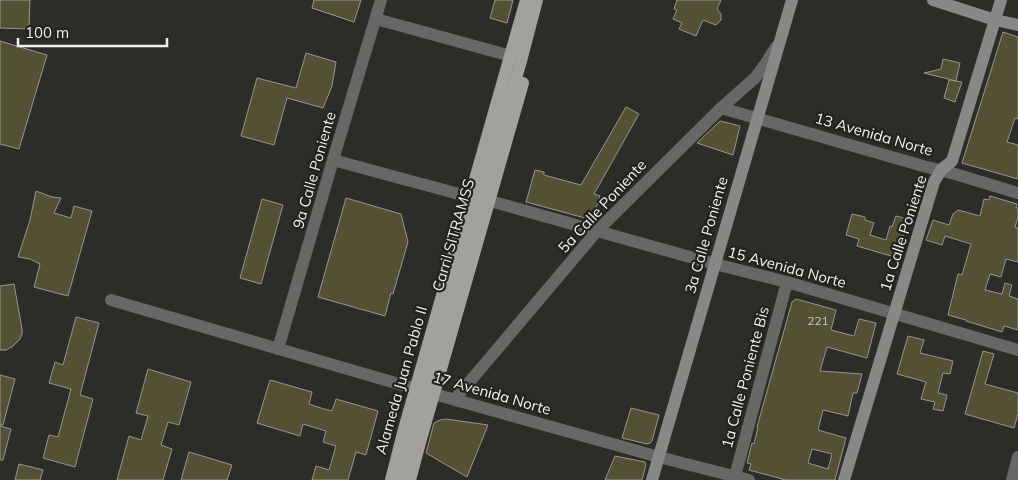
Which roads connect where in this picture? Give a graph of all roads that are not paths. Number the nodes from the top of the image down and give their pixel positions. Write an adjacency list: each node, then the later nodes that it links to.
1 (381, 0): 8 (street, 9a Calle Poniente)
2 (526, 0): 12 (main road, Alameda Juan Pablo II)
3 (537, 0): 27 (main road, Carril SITRAMSS)
4 (546, 0): 19 (main road, Alameda Juan Pablo II)
5 (792, 0): 11 (main road, 3a Calle Poniente)
6 (933, 0): 9 (main road)
7 (1001, 0): 9 (main road, 1a Calle Poniente)
8 (376, 19): 12 (street); 15 (street, 9a Calle Poniente)
9 (995, 20): 10 (main road); 16 (main road, 1a Calle Poniente)
10 (1018, 25)
11 (779, 42): 13 (street, 5a Calle Poniente); 14 (main road, 3a Calle Poniente)
12 (511, 56): 18 (main road, Alameda Juan Pablo II)
13 (721, 108): 14 (street, 13 Avenida Norte); 20 (street, 5a Calle Poniente)
14 (757, 117): 16 (street, 13 Avenida Norte); 21 (main road, 3a Calle Poniente)
15 (333, 160): 18 (street); 25 (street, 9a Calle Poniente)
16 (941, 170): 17 (street, 13 Avenida Norte); 24 (main road, 1a Calle Poniente)
17 (1018, 192)
18 (470, 197): 27 (main road, Alameda Juan Pablo II)
19 (490, 201): 20 (street, 15 Avenida Norte); 27 (main road, Alameda Juan Pablo II)
20 (597, 231): 21 (street, 15 Avenida Norte); 28 (street, 5a Calle Poniente)
21 (715, 264): 22 (street, 15 Avenida Norte); 29 (main road, 3a Calle Poniente)
22 (787, 282): 24 (street, 15 Avenida Norte); 31 (street, 1a Calle Poniente Bis)
23 (111, 300): 25 (street, 17 Avenida Norte)
24 (895, 314): 26 (street, 15 Avenida Norte); 37 (main road, 1a Calle Poniente)
25 (278, 349): 27 (street, 17 Avenida Norte)
26 (1018, 350)
27 (425, 391): 28 (street, 17 Avenida Norte); 32 (main road, Alameda Juan Pablo II); 33 (main road, Carril SITRAMSS); 34 (main road, Alameda Juan Pablo II)
28 (455, 399): 29 (street, 17 Avenida Norte)
29 (659, 457): 31 (street, 17 Avenida Norte); 35 (main road, 3a Calle Poniente)
30 (1018, 457): 38 (street)
31 (735, 478): 36 (street, 17 Avenida Norte)
32 (390, 480)
33 (401, 480)
34 (410, 480)
35 (652, 480)
36 (749, 480)
37 (844, 480)
38 (1012, 480)

